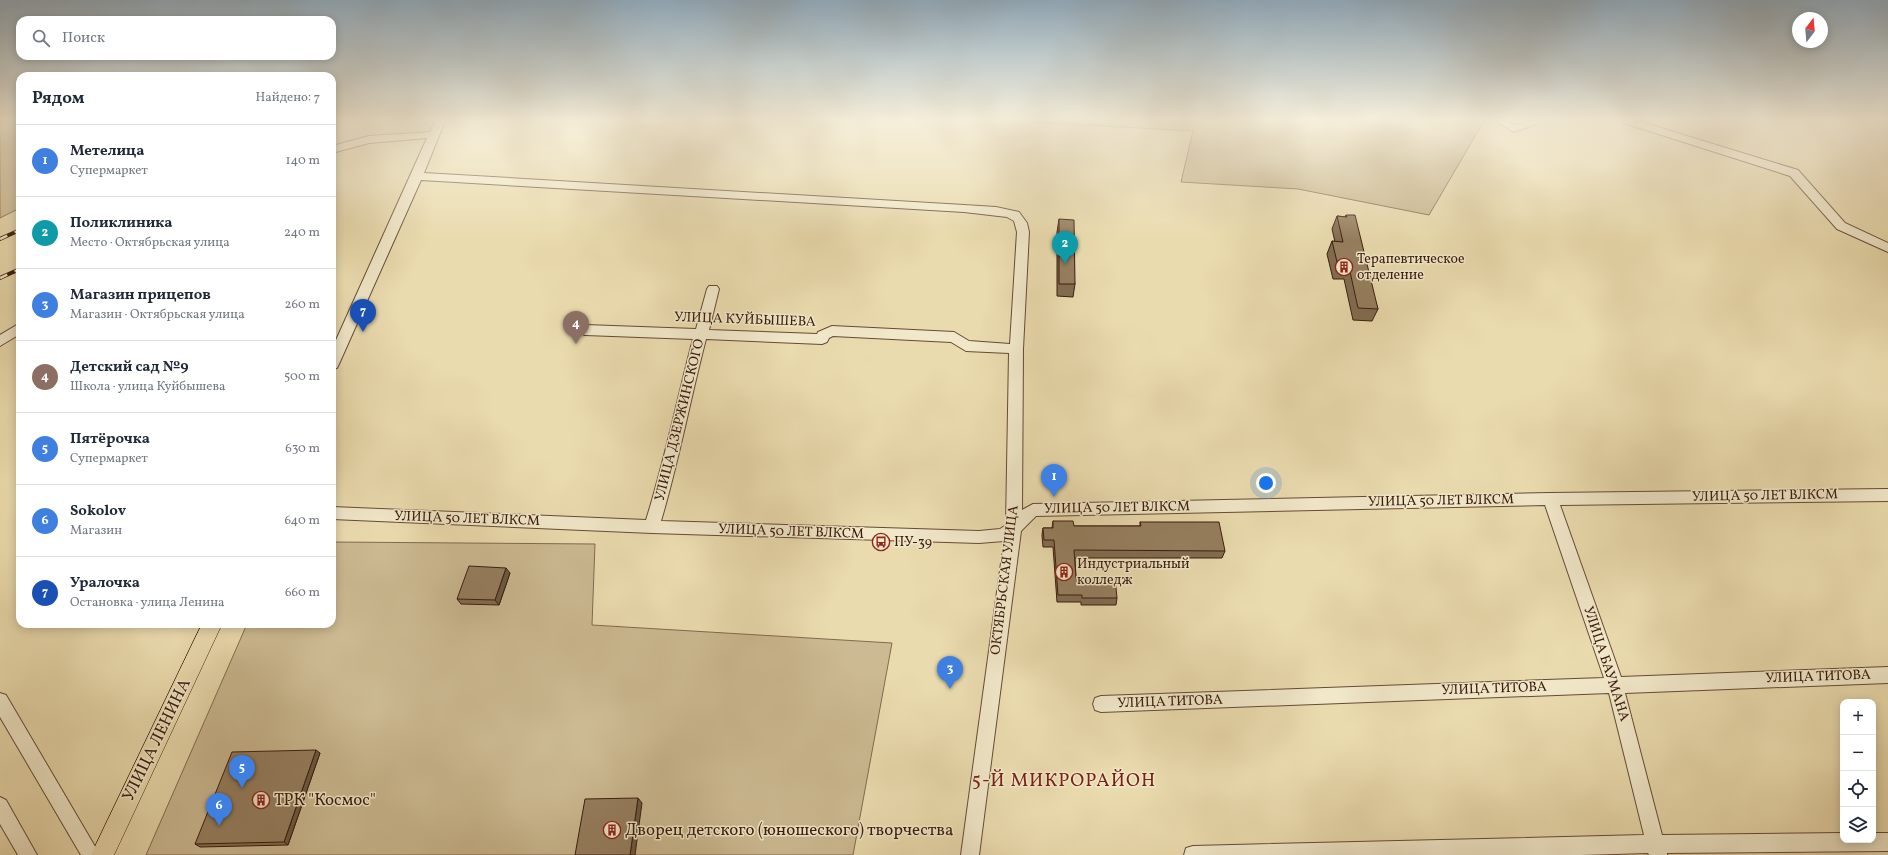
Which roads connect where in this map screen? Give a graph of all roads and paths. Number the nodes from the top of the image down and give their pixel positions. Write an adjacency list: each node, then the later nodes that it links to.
1 (423, 161): 3 (street)
2 (1755, 161): 4 (street)
3 (417, 176): 10 (street, ОКТЯБРЬСКАЯ УЛИЦА); 11 (street)
4 (1888, 248)
5 (713, 289): 8 (street, УЛИЦА ДЗЕРЖИНСКОГО)
6 (585, 330): 8 (street, УЛИЦА КУЙБЫШЕВА)
7 (16, 331): 9 (street)
8 (702, 334): 10 (street, УЛИЦА КУЙБЫШЕВА); 16 (street, УЛИЦА ДЗЕРЖИНСКОГО)
9 (0, 341)
10 (1016, 349): 15 (street, ОКТЯБРЬСКАЯ УЛИЦА)
11 (336, 355)
12 (1888, 495): 13 (street, УЛИЦА 50 ЛЕТ ВЛКСМ)
13 (1550, 499): 15 (street, УЛИЦА 50 ЛЕТ ВЛКСМ); 19 (street, УЛИЦА БАУМАНА)
14 (336, 513): 16 (street, УЛИЦА 50 ЛЕТ ВЛКСМ)
15 (1014, 526): 16 (street, УЛИЦА 50 ЛЕТ ВЛКСМ); 28 (street, ОКТЯБРЬСКАЯ УЛИЦА)
16 (652, 527)
17 (210, 628): 27 (main road, УЛИЦА ЛЕНИНА)
18 (1888, 675): 19 (street, УЛИЦА ТИТОВА)
19 (1615, 685): 21 (street, УЛИЦА ТИТОВА); 24 (street, УЛИЦА БАУМАНА)
20 (0, 701): 26 (street)
21 (1100, 704)
22 (0, 806): 25 (street)
23 (1888, 842): 24 (street)
24 (1656, 850): 29 (street)
25 (28, 855)
26 (91, 855)
27 (102, 855)
28 (970, 855)
29 (1193, 855)

